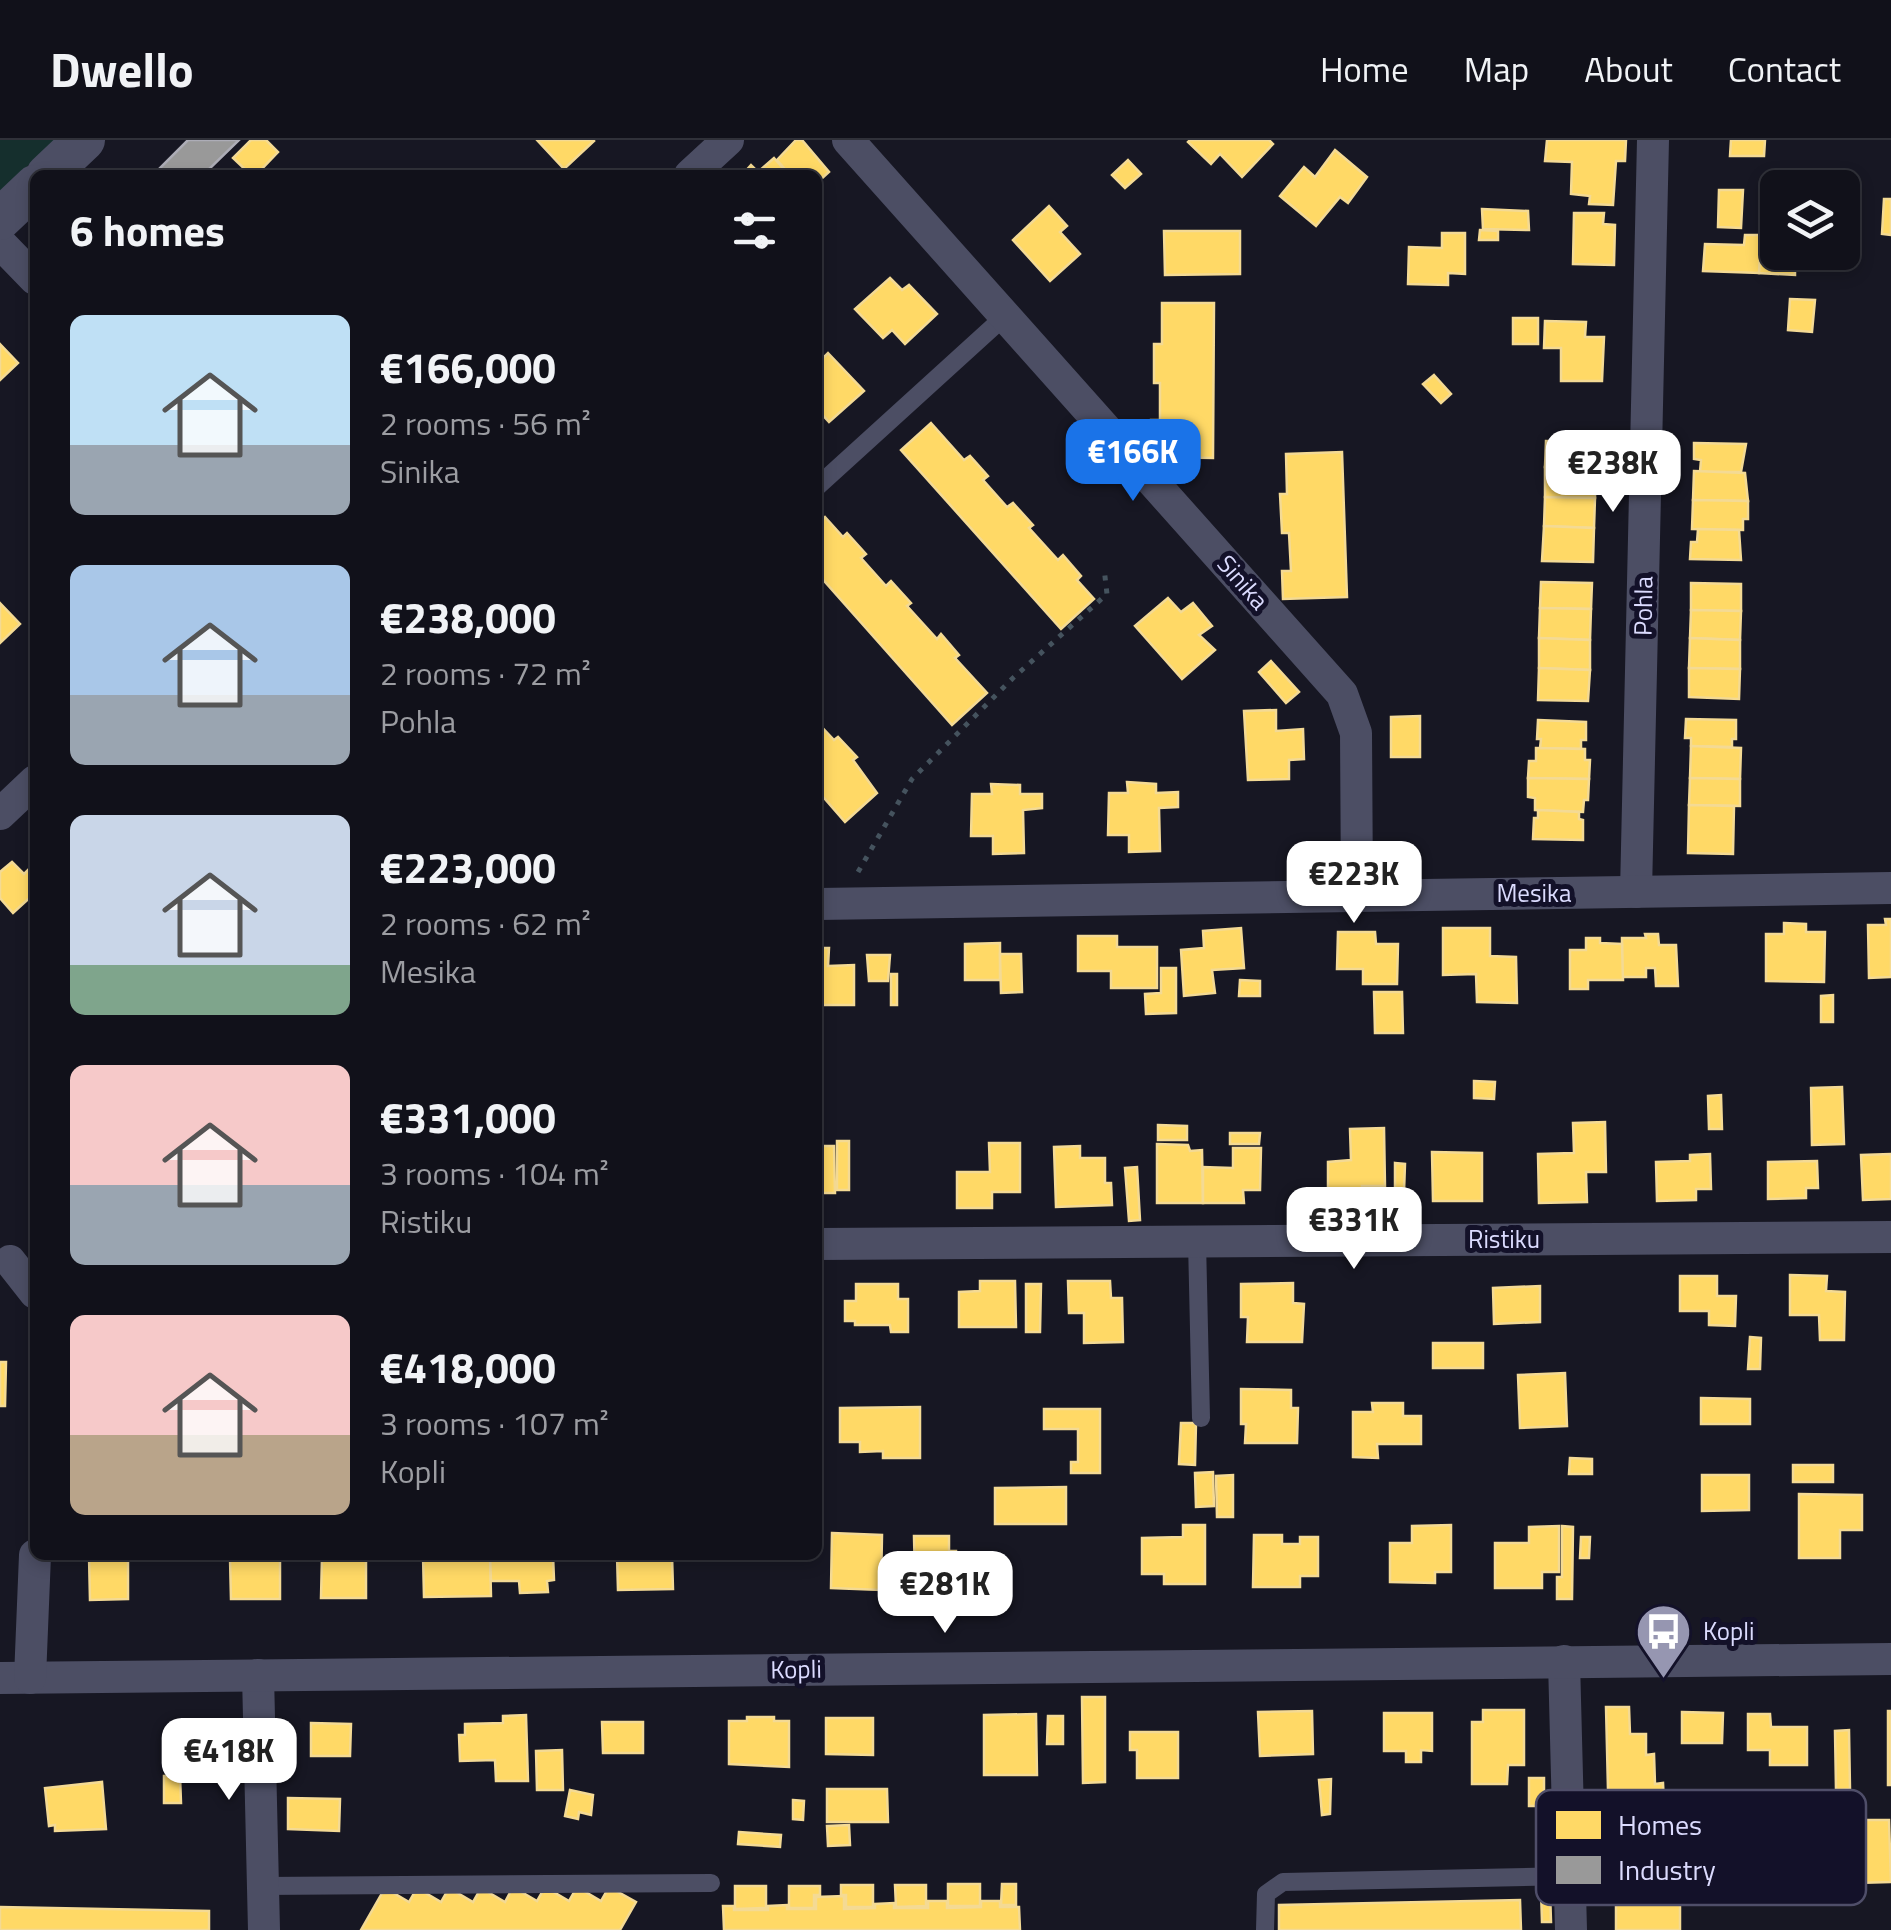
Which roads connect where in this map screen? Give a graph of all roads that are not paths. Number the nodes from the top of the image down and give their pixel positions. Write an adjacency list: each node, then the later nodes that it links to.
1 (84, 140): 5 (street)
2 (728, 140): 6 (street)
3 (848, 140): 11 (street, Sinika)
4 (1653, 140): 16 (street, Pohla)
5 (52, 170)
6 (695, 170)
7 (30, 191): 8 (street)
8 (0, 220)
9 (0, 243): 10 (street)
10 (30, 275)
11 (1005, 316): 12 (lane); 17 (street, Sinika)
12 (822, 482)
13 (30, 787): 14 (street)
14 (0, 814)
15 (1891, 888): 16 (street, Mesika)
16 (1636, 892): 17 (street, Mesika)
17 (1357, 894): 18 (street, Mesika)
18 (828, 904)
19 (1891, 1237): 20 (street, Ristiku)
20 (1197, 1242): 21 (street, Ristiku); 24 (lane)
21 (822, 1244)
22 (15, 1256): 23 (street)
23 (30, 1283)
24 (1200, 1418)
25 (34, 1560): 29 (street)
26 (1891, 1659): 27 (street, Kopli)
27 (1564, 1661): 28 (street, Kopli); 30 (street)
28 (258, 1675): 29 (street, Kopli); 33 (street)
29 (15, 1678)
30 (1568, 1790)
31 (1536, 1877): 36 (lane)
32 (711, 1883): 33 (lane)
33 (262, 1886): 35 (street)
34 (1571, 1905): 37 (street)
35 (264, 1930)
36 (1265, 1930)
37 (1571, 1930)

